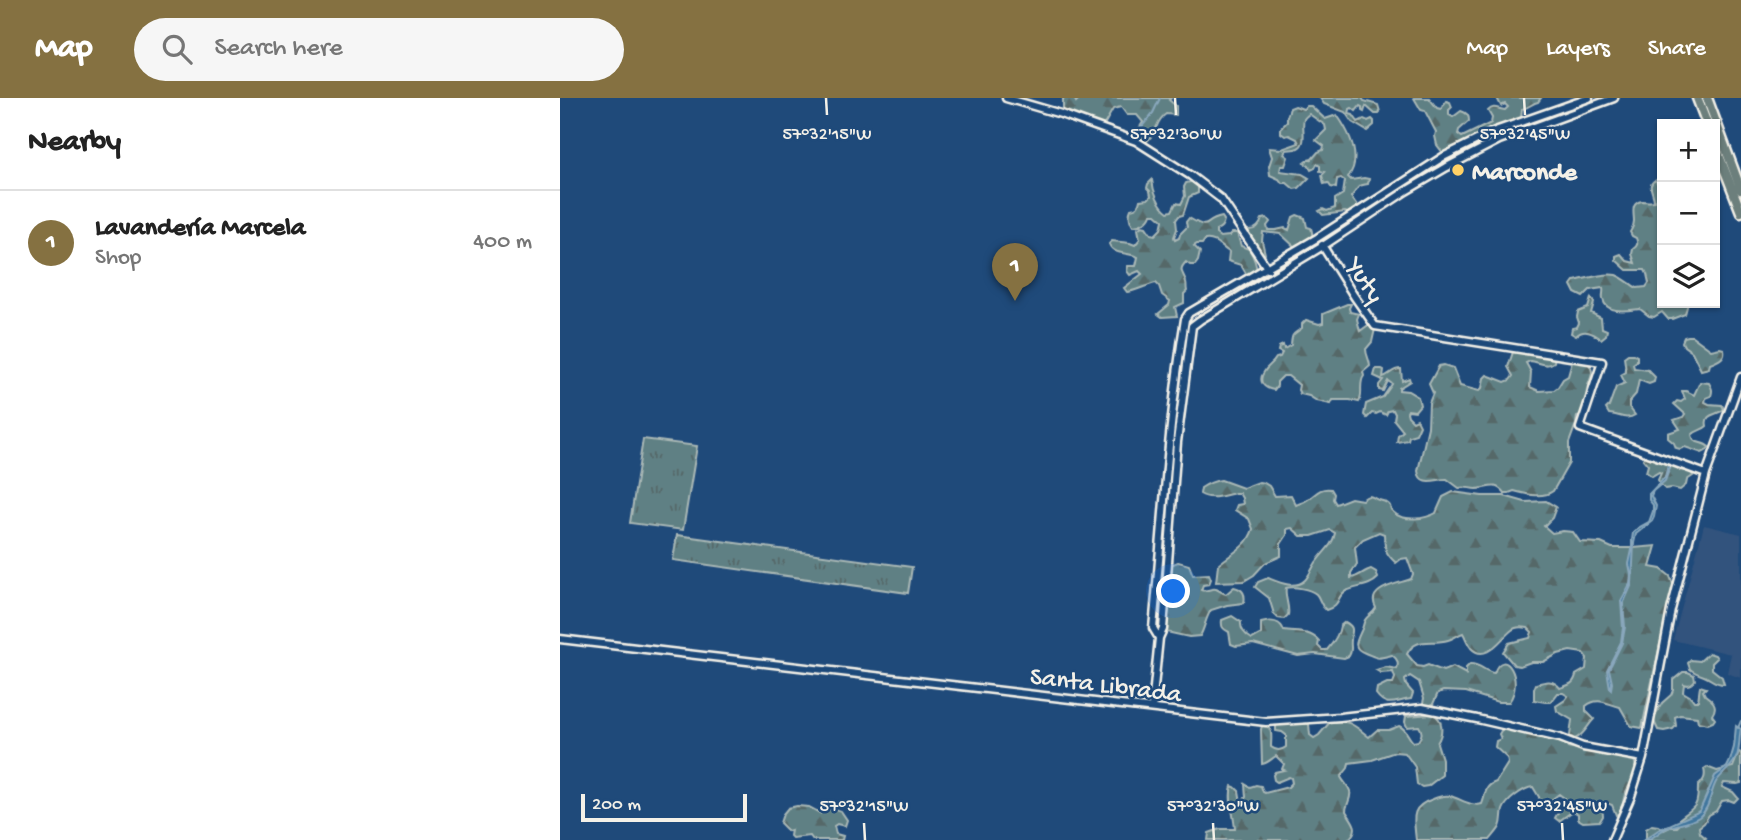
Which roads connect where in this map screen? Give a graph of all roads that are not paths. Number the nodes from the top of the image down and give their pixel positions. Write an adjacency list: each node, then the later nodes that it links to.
1 (1006, 98): 12 (street)
2 (1589, 98): 10 (street)
3 (1614, 98): 11 (street)
4 (1697, 98): 6 (highway)
5 (1707, 98): 8 (highway)
6 (1705, 119)
7 (1720, 158): 9 (highway)
8 (1741, 190)
9 (1741, 212)
10 (1317, 238): 11 (street, Yuty); 12 (street)
11 (1323, 246): 13 (street); 15 (street, Yuty)
12 (1267, 268): 13 (street); 16 (street)
13 (1272, 276): 16 (street)
14 (1741, 377): 15 (street)
15 (1706, 474): 19 (street)
16 (1158, 638): 18 (street)
17 (560, 639): 18 (street, Santa Librada)
18 (1152, 707): 19 (street, Santa Librada)
19 (1643, 758): 20 (street)
20 (1612, 840)

